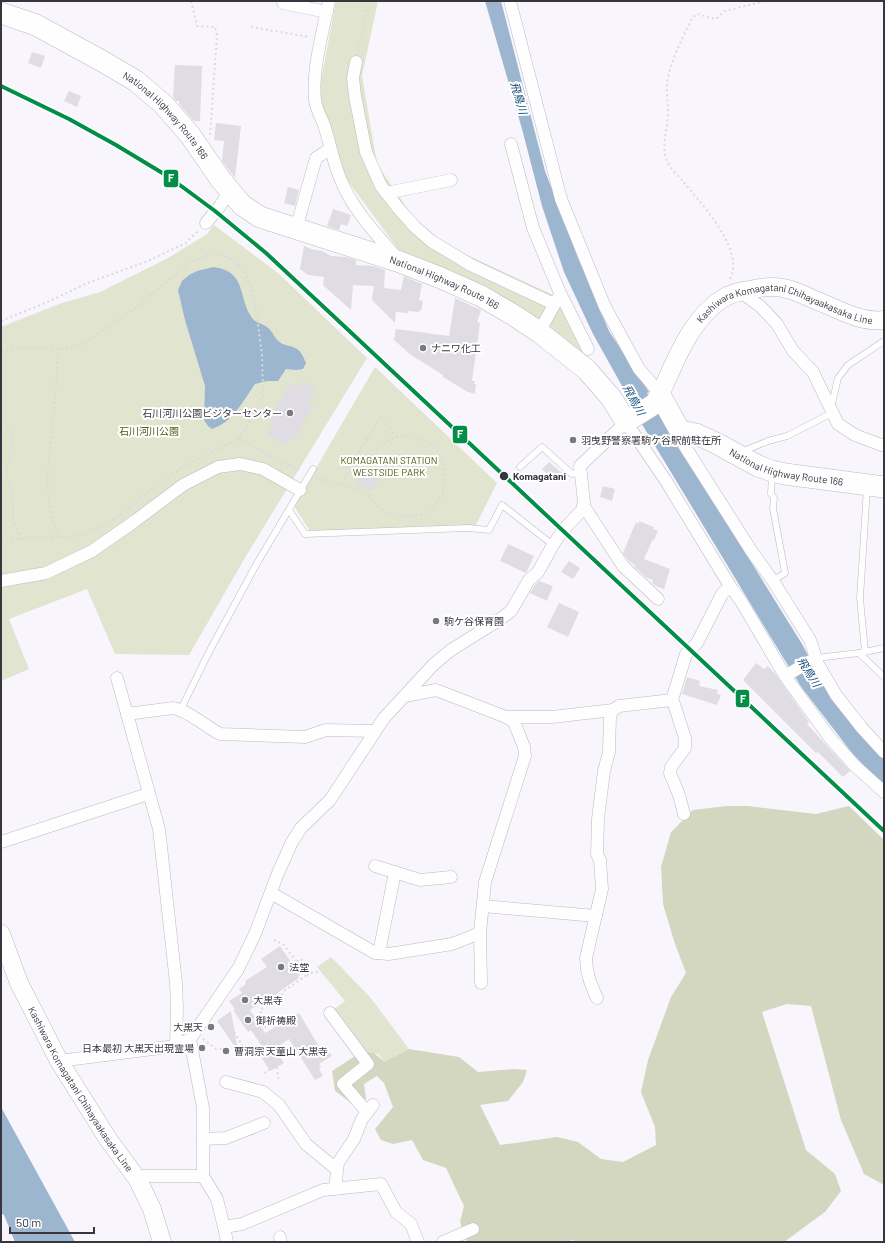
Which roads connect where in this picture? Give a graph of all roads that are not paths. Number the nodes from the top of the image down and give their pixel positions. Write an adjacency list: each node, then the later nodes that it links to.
1 (510, 1): 20 (street)
2 (283, 3): 3 (street)
3 (328, 7): 7 (street)
4 (1, 13): 9 (highway, National Highway Route 166)
5 (356, 62): 10 (street)
6 (511, 144): 15 (street)
7 (330, 149): 12 (street); 13 (street)
8 (450, 180): 10 (street)
9 (230, 190): 11 (street); 12 (highway, National Highway Route 166)
10 (386, 193): 15 (street)
11 (206, 223)
12 (296, 229): 13 (highway, National Highway Route 166)
13 (400, 262): 17 (highway, National Highway Route 166)
14 (735, 286): 16 (main road, Kashiwara Komagatani Chihayaakasaka Line); 20 (main road, Kashiwara Komagatani Chihayaakasaka Line); 21 (street)
15 (557, 299): 17 (street); 19 (street)
16 (884, 320)
17 (539, 332): 22 (highway, National Highway Route 166)
18 (884, 341): 21 (lane)
19 (588, 349)
20 (658, 399): 22 (highway); 23 (highway)
21 (831, 412): 24 (street); 25 (lane)
22 (630, 420): 29 (street); 37 (street)
23 (680, 431): 25 (highway, National Highway Route 166); 35 (street)
24 (884, 446)
25 (736, 454): 28 (highway, National Highway Route 166)
26 (520, 468): 29 (lane)
27 (313, 469): 31 (lane)
28 (772, 471): 30 (highway, National Highway Route 166); 35 (lane)
29 (580, 472): 32 (street)
30 (876, 486): 40 (lane)
31 (300, 490): 33 (lane); 36 (street)
32 (583, 505): 34 (street); 38 (street)
33 (289, 510): 34 (lane); 47 (lane)
34 (553, 545): 45 (street)
35 (773, 581): 41 (street)
36 (1, 582)
37 (730, 586): 42 (street); 46 (street)
38 (658, 599)
39 (884, 648): 40 (lane)
40 (862, 653): 41 (lane); 43 (lane)
41 (814, 659): 42 (street); 52 (street)
42 (787, 675): 53 (street)
43 (884, 677)
44 (117, 678): 49 (street)
45 (405, 696): 50 (street); 51 (street)
46 (672, 700): 48 (street); 55 (street)
47 (181, 709): 49 (street); 51 (street)
48 (614, 710): 50 (street); 62 (street)
49 (127, 714): 54 (street)
50 (506, 717): 61 (street)
51 (375, 731): 60 (street)
52 (884, 752)
53 (884, 792)
54 (148, 794): 56 (street); 70 (street)
55 (684, 814)
56 (1, 842)
57 (375, 866): 58 (street)
58 (395, 872): 59 (street); 65 (street)
59 (451, 877)
60 (271, 893): 65 (street); 69 (street)
61 (483, 906): 62 (street); 64 (street)
62 (596, 916): 67 (street)
63 (1, 934): 71 (main road, Kashiwara Komagatani Chihayaakasaka Line)
64 (480, 934): 65 (street); 66 (street)
65 (379, 953)
66 (481, 983)
67 (597, 998)
68 (330, 1013): 75 (street)
69 (190, 1039): 70 (street); 74 (street)
70 (176, 1046): 71 (street)
71 (59, 1062): 77 (main road, Kashiwara Komagatani Chihayaakasaka Line)
72 (226, 1082): 75 (street)
73 (264, 1123): 74 (street)
74 (203, 1139): 76 (street)
75 (336, 1169): 78 (street)
76 (203, 1176): 77 (street); 79 (street)
77 (138, 1180): 81 (main road, Kashiwara Komagatani Chihayaakasaka Line)
78 (335, 1189): 79 (street); 83 (street)
79 (224, 1227): 82 (street)
80 (473, 1229): 84 (street)
81 (162, 1242)
82 (227, 1242)
83 (418, 1242)
84 (443, 1242)

